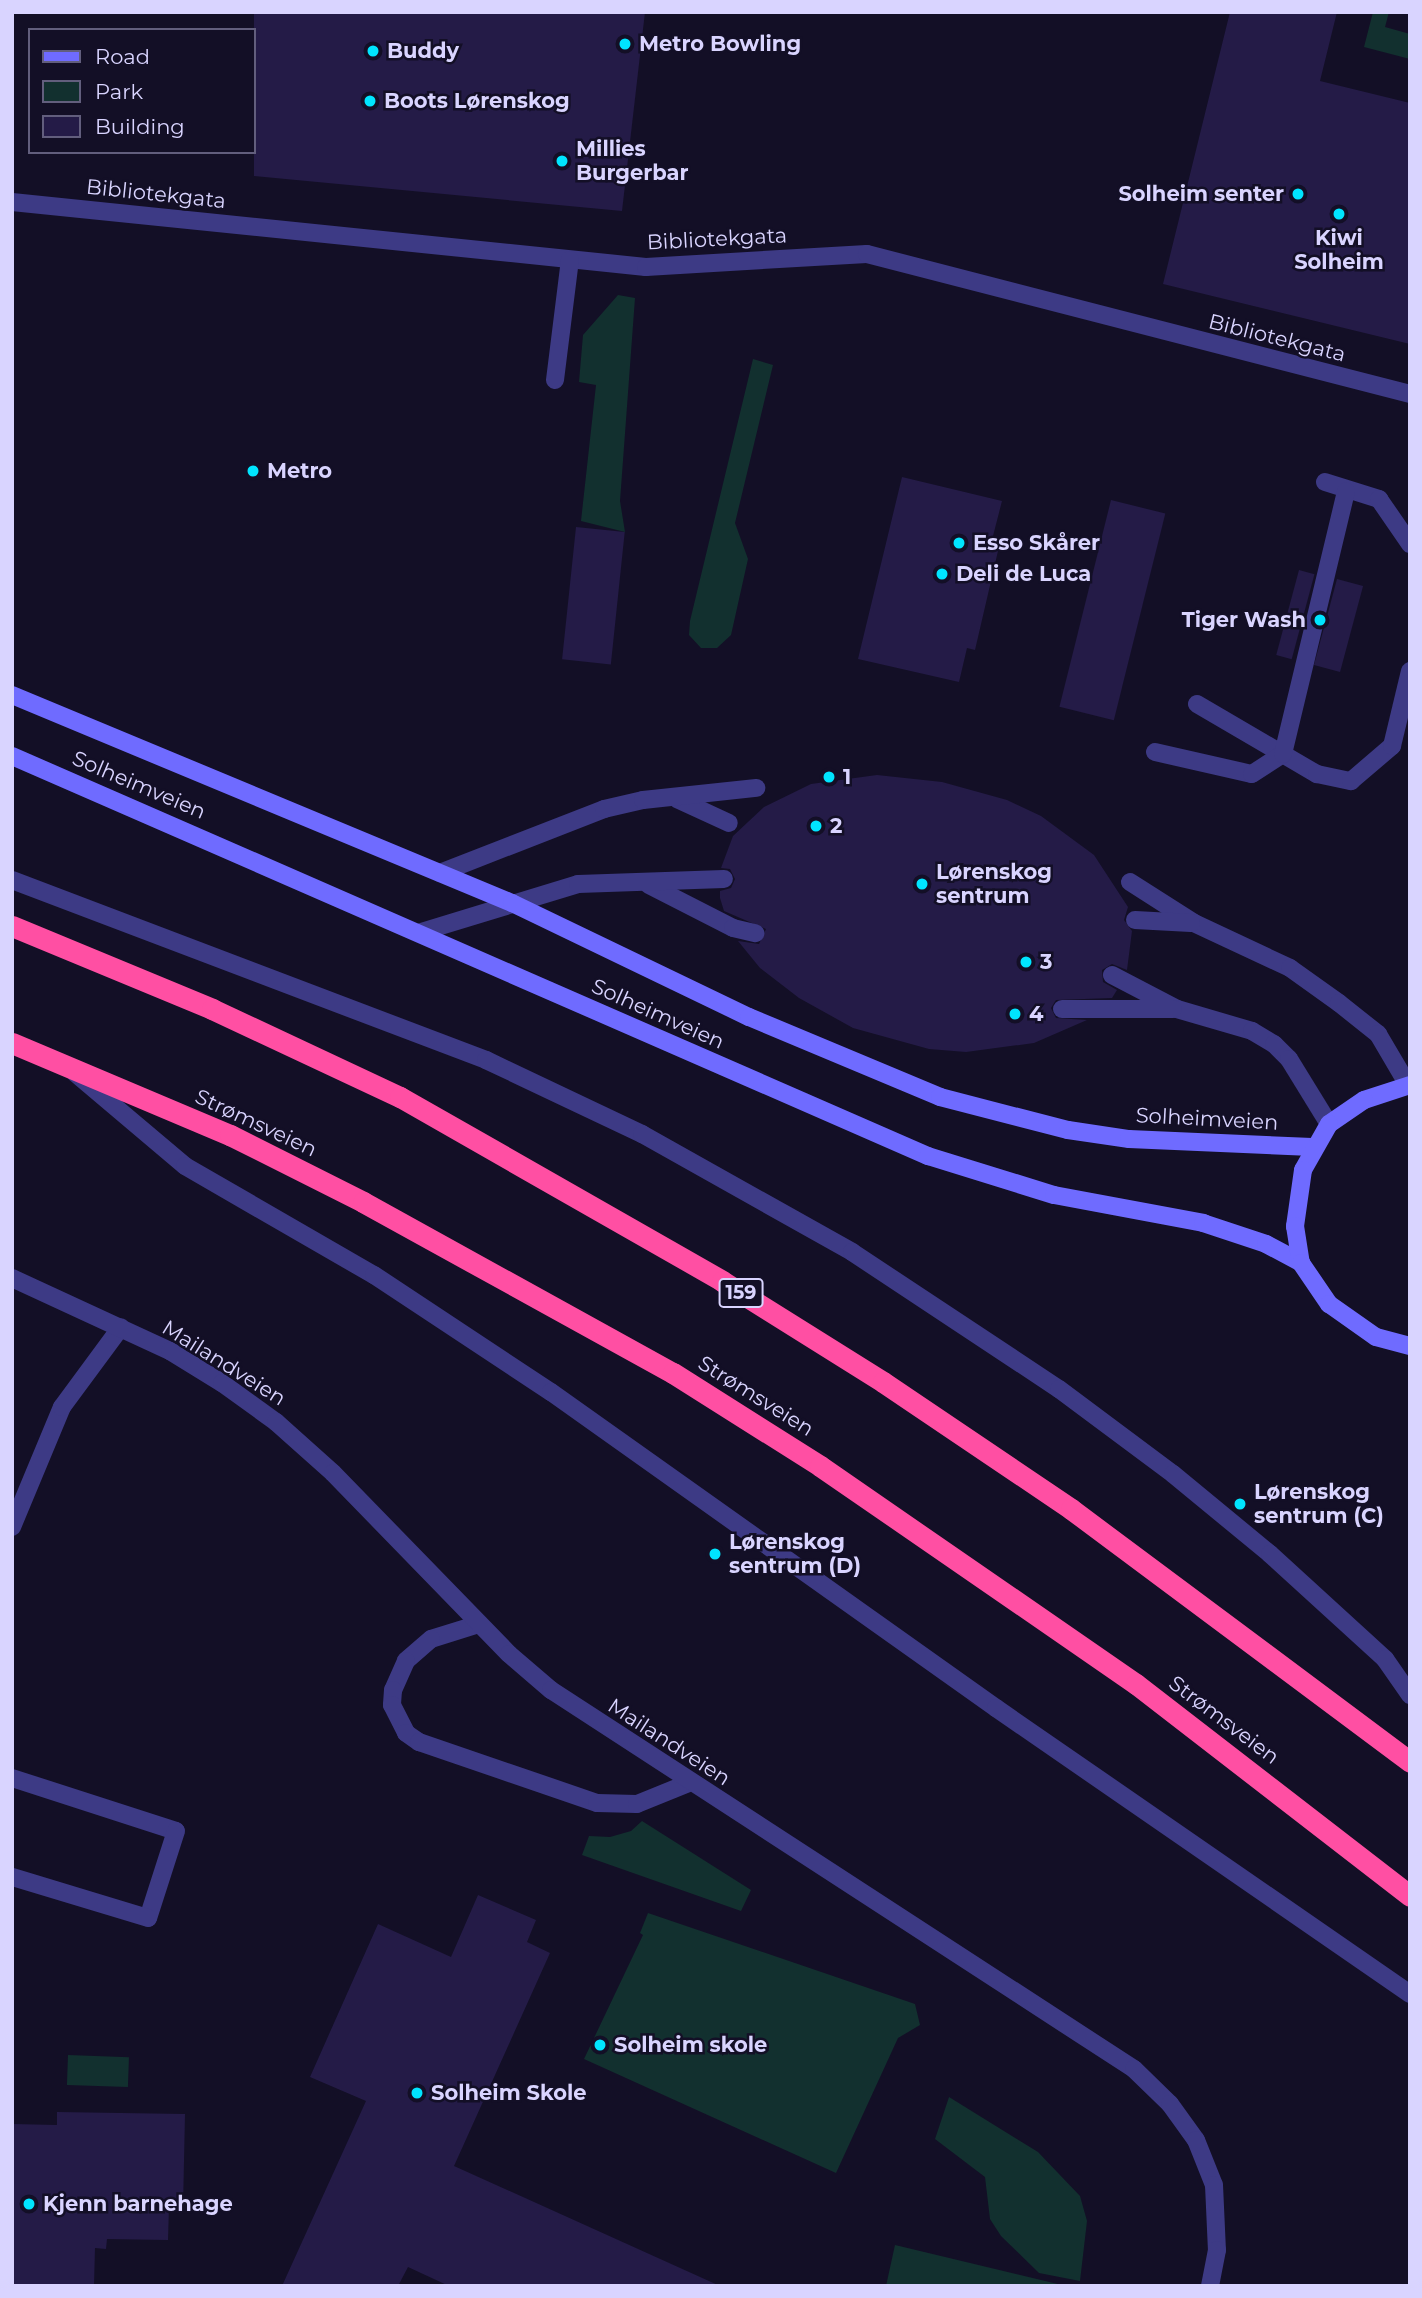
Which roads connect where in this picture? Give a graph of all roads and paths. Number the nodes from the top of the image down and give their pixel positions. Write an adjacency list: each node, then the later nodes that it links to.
1 (12, 202): 2 (street, Bibliotekgata)
2 (570, 260): 3 (street); 4 (street, Bibliotekgata)
3 (555, 380)
4 (1410, 394)
5 (1325, 482): 6 (street)
6 (1346, 491): 7 (street); 12 (street)
7 (1410, 544)
8 (1410, 671): 12 (street)
9 (12, 695): 17 (main road, Solheimveien)
10 (1197, 704): 12 (street)
11 (1155, 752): 12 (street)
12 (1283, 754)
13 (12, 756): 26 (main road, Solheimveien)
14 (757, 789): 15 (street)
15 (677, 799): 16 (street); 17 (street)
16 (729, 823)
17 (440, 873): 22 (main road, Solheimveien)
18 (724, 879): 21 (street)
19 (12, 880): 42 (street)
20 (1130, 882): 24 (street)
21 (646, 883): 22 (street); 27 (street)
22 (512, 903): 26 (street); 35 (main road, Solheimveien)
23 (1135, 920): 24 (street)
24 (1194, 923): 33 (street)
25 (12, 926): 43 (highway, 159)
26 (421, 932): 36 (main road, Solheimveien)
27 (755, 933)
28 (1112, 975): 30 (street)
29 (1062, 1009): 30 (street)
30 (1177, 1009): 34 (street)
31 (12, 1043): 32 (highway, Strømsveien)
32 (67, 1067): 47 (highway, Strømsveien); 48 (street)
33 (1409, 1085): 34 (main road)
34 (1329, 1124): 35 (main road)
35 (1312, 1147): 36 (main road)
36 (1301, 1263): 39 (main road)
37 (12, 1278): 38 (street, Mailandveien)
38 (121, 1328): 40 (street); 41 (street, Mailandveien)
39 (1410, 1346)
40 (12, 1527)
41 (479, 1624): 45 (street, Mailandveien); 45 (street)
42 (1410, 1695)
43 (1410, 1762)
44 (12, 1778): 46 (street)
45 (689, 1783): 49 (street, Mailandveien)
46 (12, 1877)
47 (1410, 1896)
48 (1410, 1994)
49 (1210, 2286)

